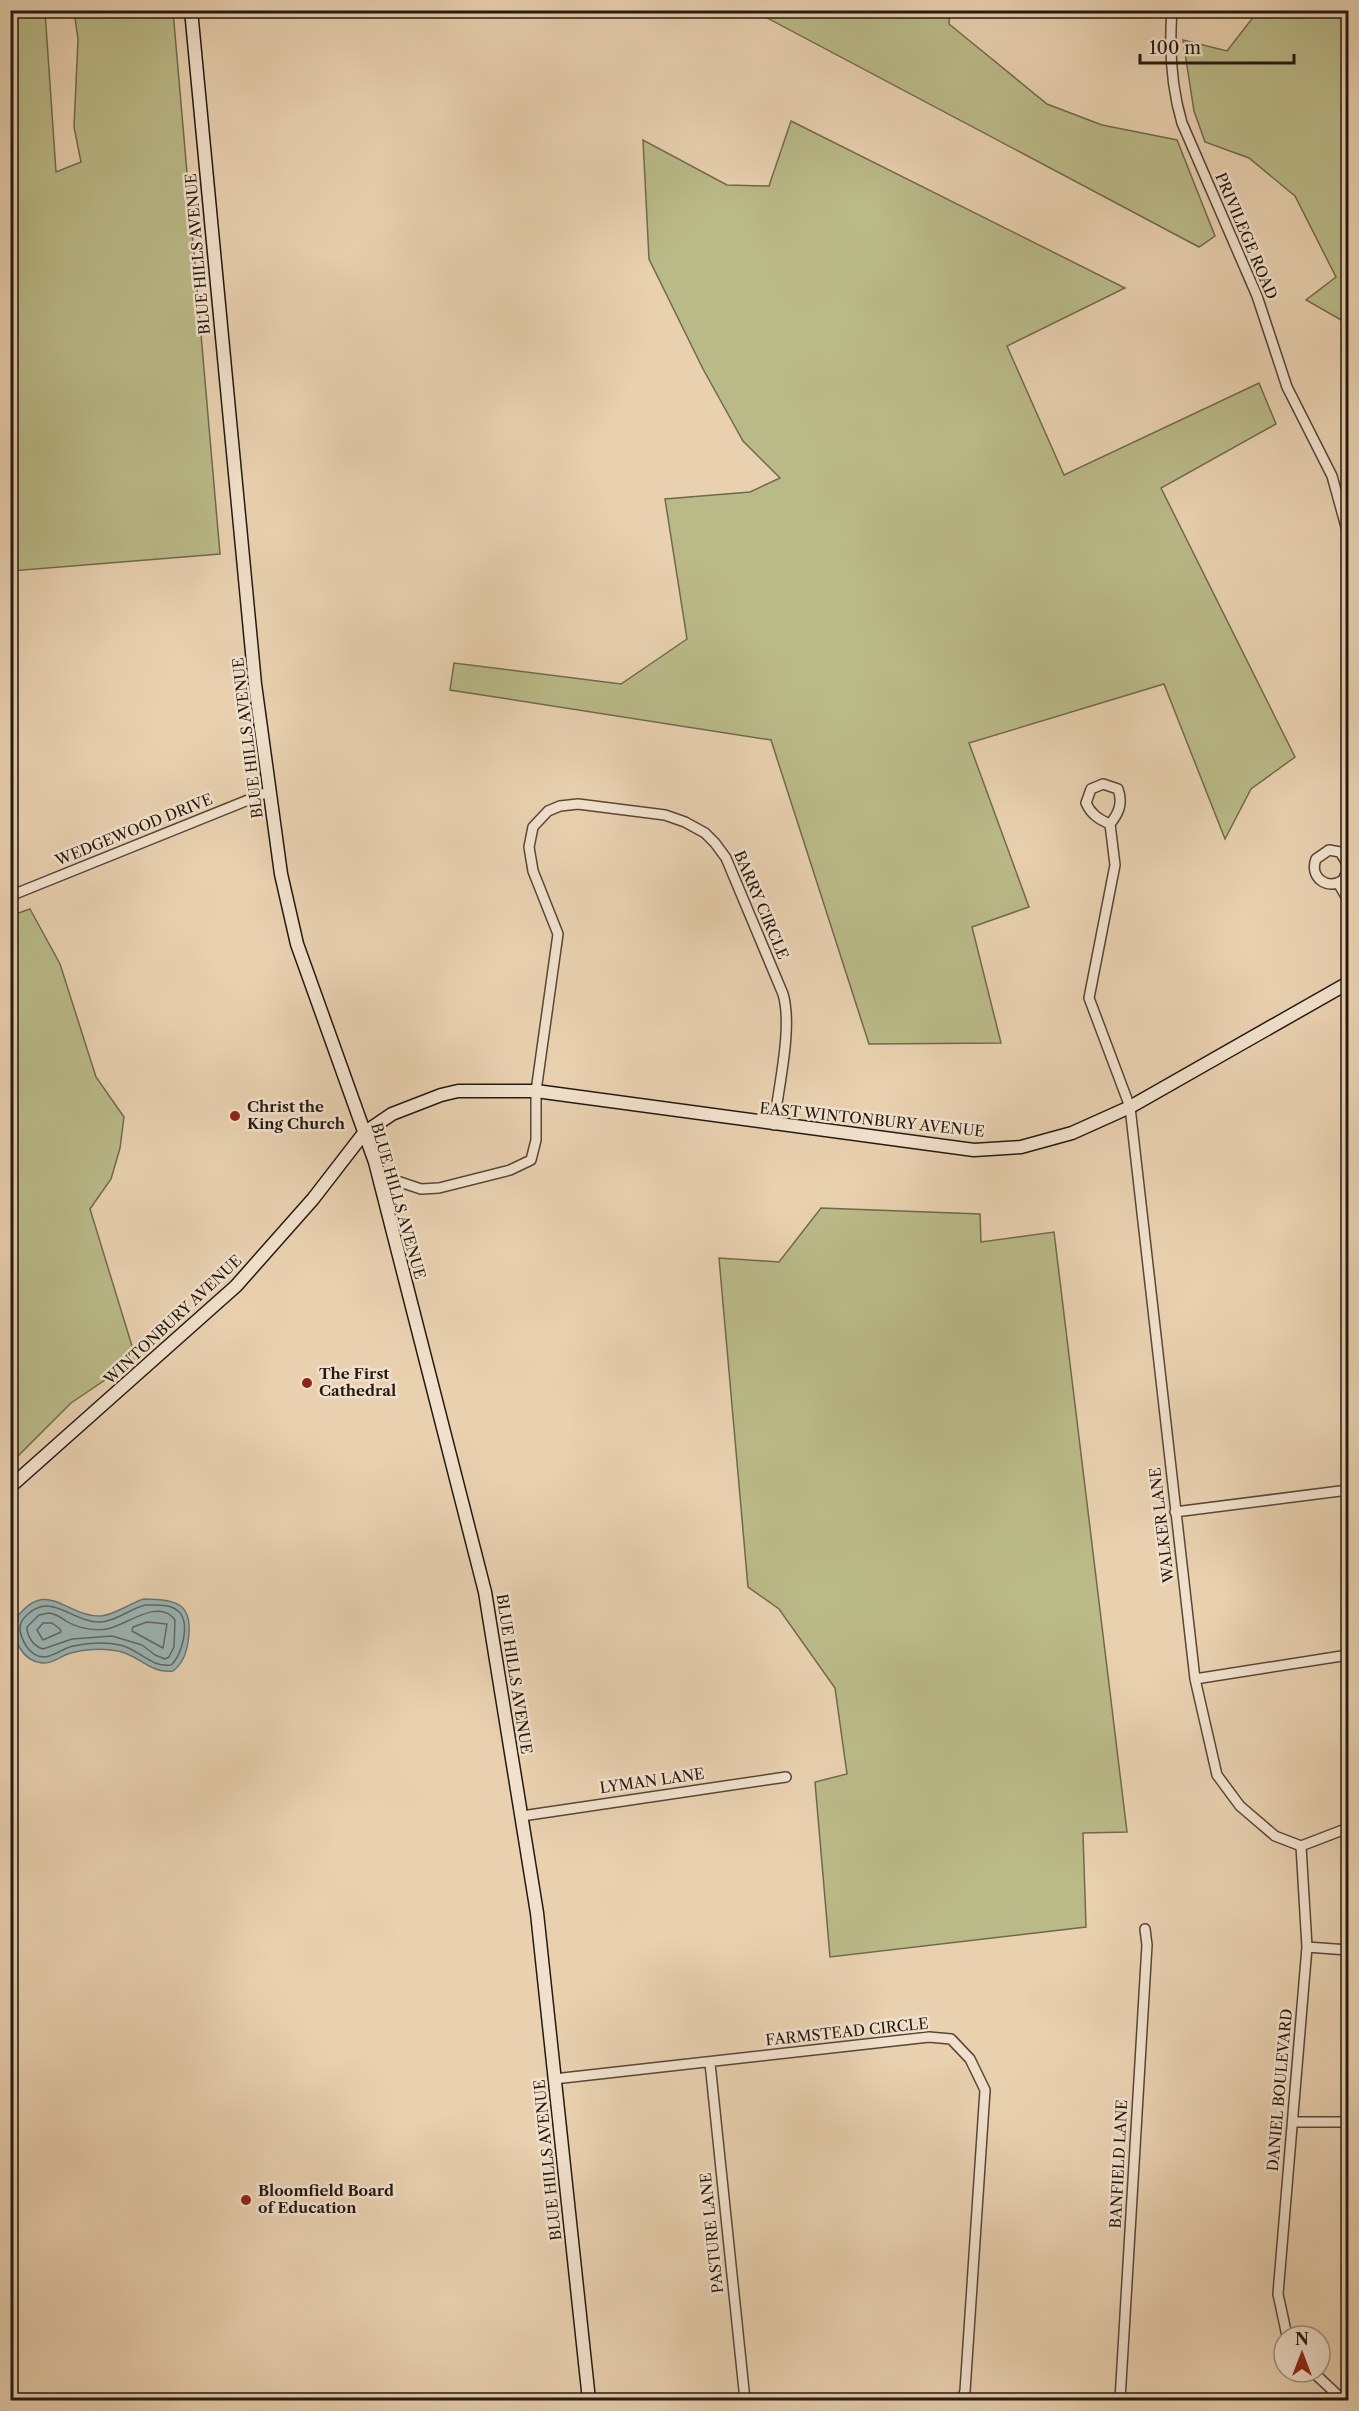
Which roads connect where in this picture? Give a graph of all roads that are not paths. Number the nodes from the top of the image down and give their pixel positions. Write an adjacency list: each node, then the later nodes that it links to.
1 (191, 10): 4 (main road, BLUE HILLS AVENUE)
2 (1172, 10): 3 (street, PRIVILEGE ROAD)
3 (1348, 534)
4 (268, 792): 8 (street, WEDGEWOOD DRIVE); 14 (main road, BLUE HILLS AVENUE)
5 (1110, 824): 5 (street); 12 (street, WALKER LANE)
6 (1348, 867): 7 (street); 7 (street)
7 (1338, 884): 9 (street)
8 (10, 896)
9 (1348, 900)
10 (1348, 983): 12 (main road, EAST WINTONBURY AVENUE)
11 (536, 1091): 13 (main road, EAST WINTONBURY AVENUE); 13 (street, BARRY CIRCLE); 14 (main road, EAST WINTONBURY AVENUE); 15 (street, BARRY CIRCLE)
12 (1130, 1107): 13 (main road, EAST WINTONBURY AVENUE); 18 (street, WALKER LANE)
13 (774, 1125)
14 (364, 1133): 15 (main road, BLUE HILLS AVENUE); 16 (main road, WINTONBURY AVENUE)
15 (379, 1180): 22 (main road, BLUE HILLS AVENUE)
16 (10, 1487)
17 (1348, 1490): 18 (street)
18 (1175, 1512): 20 (street, WALKER LANE)
19 (1348, 1655): 20 (street)
20 (1195, 1679): 24 (street, WALKER LANE)
21 (786, 1777): 22 (street, LYMAN LANE)
22 (522, 1816): 29 (main road, BLUE HILLS AVENUE)
23 (1348, 1828): 24 (street)
24 (1301, 1846): 26 (street, DANIEL BOULEVARD)
25 (1145, 1929): 37 (street, BANFIELD LANE)
26 (1307, 1947): 27 (street); 30 (street, DANIEL BOULEVARD)
27 (1348, 1950)
28 (710, 2063): 29 (street, FARMSTEAD CIRCLE); 35 (street, PASTURE LANE); 36 (street, FARMSTEAD CIRCLE)
29 (554, 2079): 34 (main road, BLUE HILLS AVENUE)
30 (1293, 2122): 31 (street); 32 (street, DANIEL BOULEVARD)
31 (1348, 2122)
32 (1284, 2324)
33 (1326, 2384): 38 (street)
34 (589, 2400)
35 (745, 2400)
36 (962, 2400)
37 (1120, 2400)
38 (1343, 2400)

